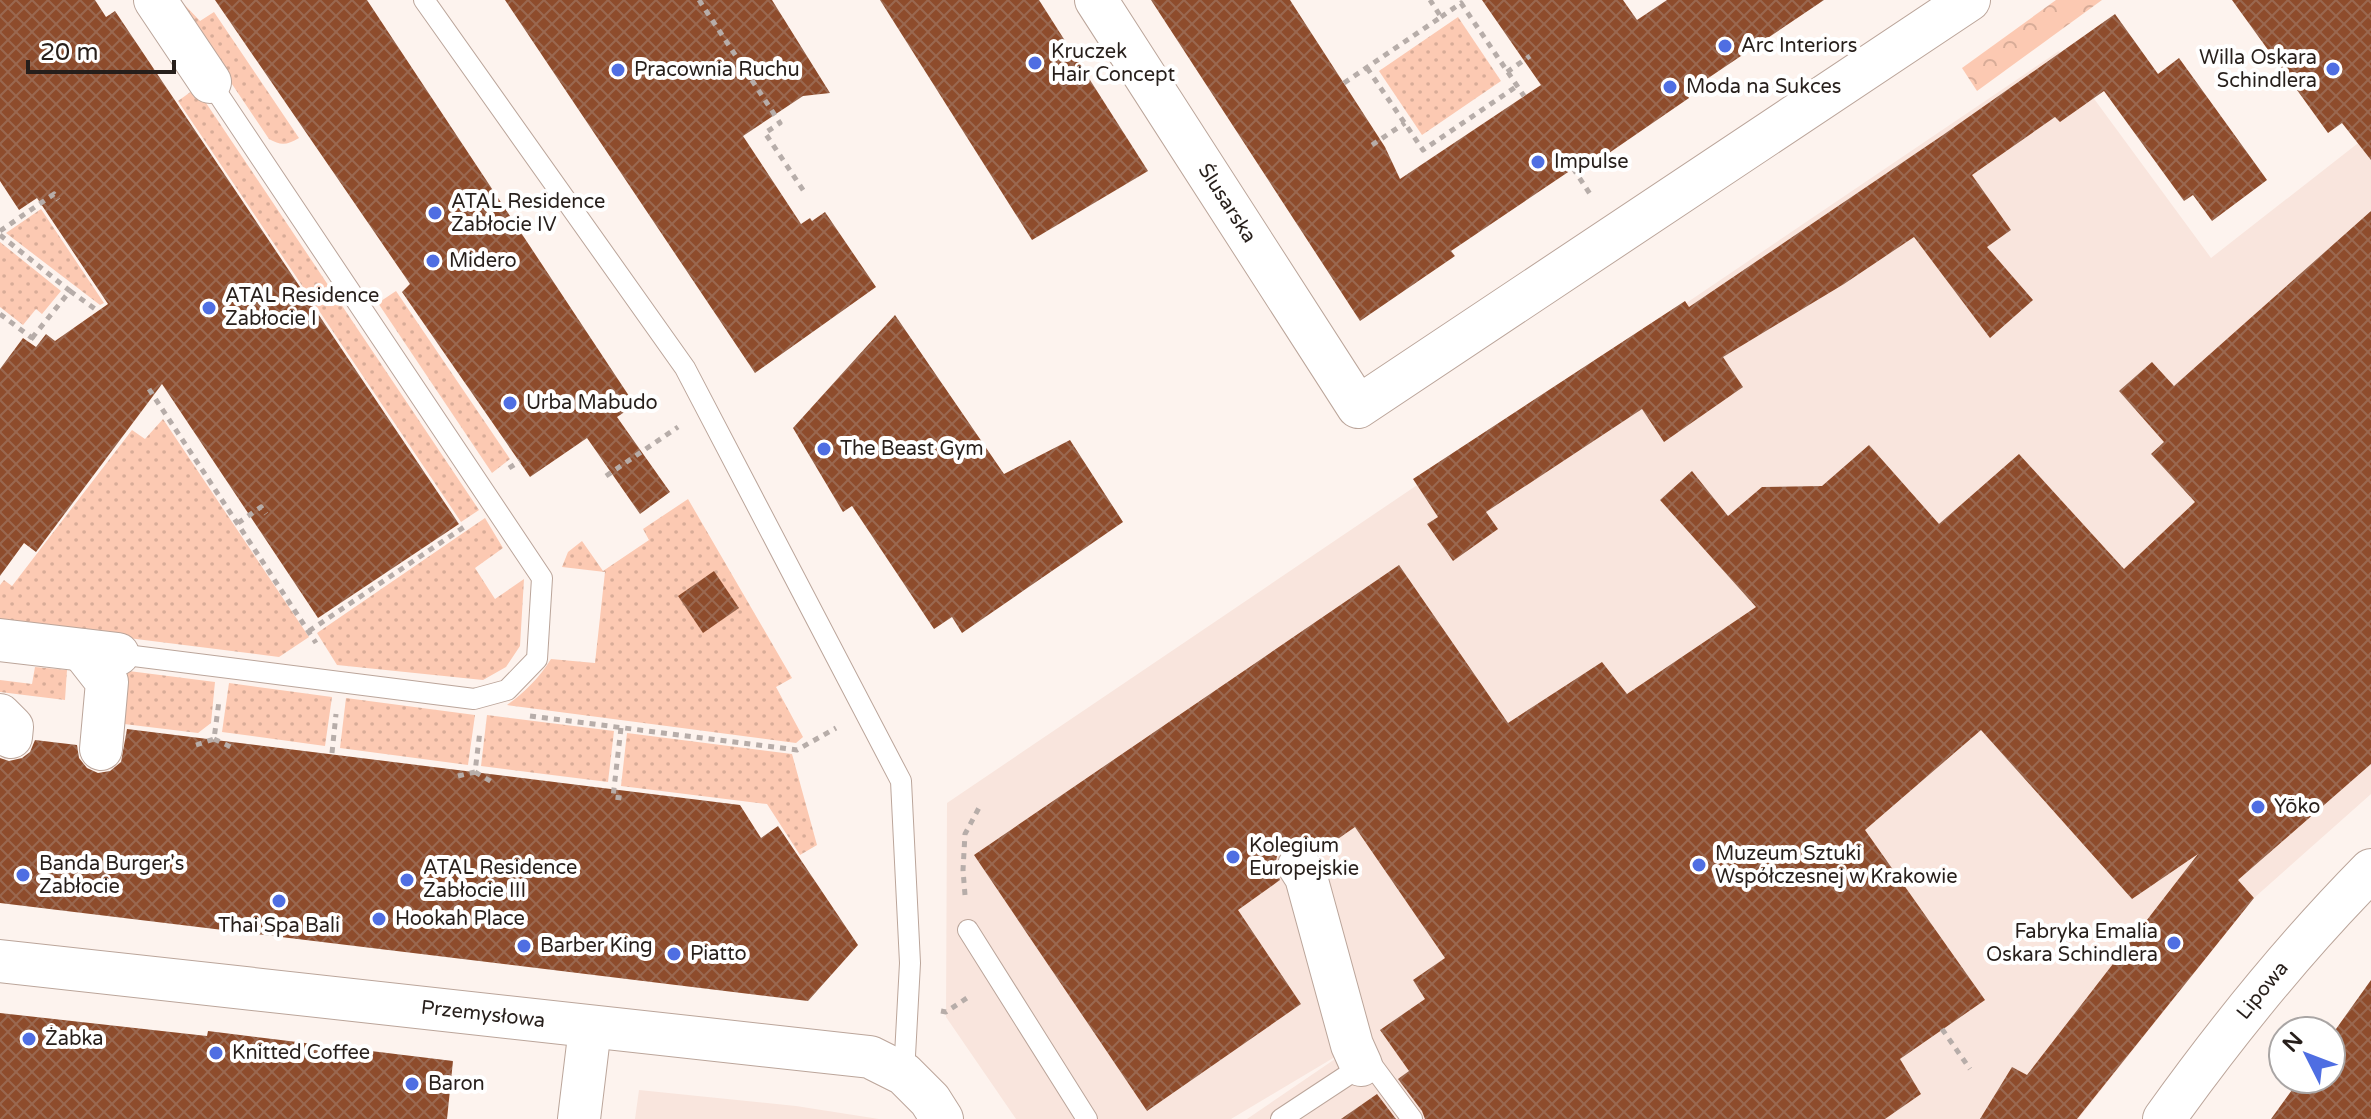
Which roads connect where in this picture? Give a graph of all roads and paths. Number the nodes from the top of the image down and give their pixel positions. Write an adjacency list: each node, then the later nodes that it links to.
1 (155, 0): 11 (street)
2 (424, 0): 24 (lane)
3 (699, 0): 17 (path)
4 (1096, 0): 6 (street, Ślusarska)
5 (1430, 0): 7 (path)
6 (1969, 0)
7 (1441, 17): 9 (path); 10 (path)
8 (1530, 56): 10 (path)
9 (1367, 68): 12 (path); 15 (path)
10 (1507, 72): 13 (path)
11 (210, 82): 26 (lane)
12 (1344, 83)
13 (1517, 86): 14 (path); 15 (path)
14 (1524, 96)
15 (1405, 123): 16 (path)
16 (1372, 145)
17 (805, 193)
18 (58, 200): 19 (path)
19 (0, 233): 20 (path)
20 (70, 291): 21 (path); 22 (path)
21 (98, 311)
22 (0, 314)
23 (149, 389): 28 (path)
24 (706, 408): 25 (path); 33 (lane)
25 (606, 476)
26 (494, 506): 28 (path); 32 (lane)
27 (266, 514): 28 (path)
28 (238, 523)
29 (0, 640): 30 (street)
30 (100, 652): 31 (lane); 38 (street)
31 (223, 668): 32 (lane); 35 (path)
32 (479, 705): 34 (path); 39 (path)
33 (865, 711): 34 (path); 49 (lane)
34 (621, 728): 42 (path)
35 (214, 739): 36 (path); 37 (path)
36 (196, 745)
37 (231, 747)
38 (101, 749)
39 (475, 772): 40 (path); 41 (path)
40 (458, 776)
41 (492, 782)
42 (622, 798)
43 (981, 804): 46 (path)
44 (1299, 866): 52 (street)
45 (2371, 870): 60 (street, Lipowa)
46 (968, 930): 48 (lane)
47 (0, 961): 50 (street, Przemysłowa)
48 (999, 978): 49 (path); 57 (lane)
49 (908, 1009): 54 (lane)
50 (590, 1028): 54 (street, Przemysłowa); 55 (street)
51 (1942, 1029): 53 (path)
52 (1361, 1065): 58 (lane); 59 (lane)
53 (1970, 1069)
54 (904, 1074): 56 (street, Przemysłowa)
55 (579, 1119)
56 (942, 1119)
57 (1087, 1119)
58 (1281, 1119)
59 (1412, 1119)
60 (2164, 1119)

